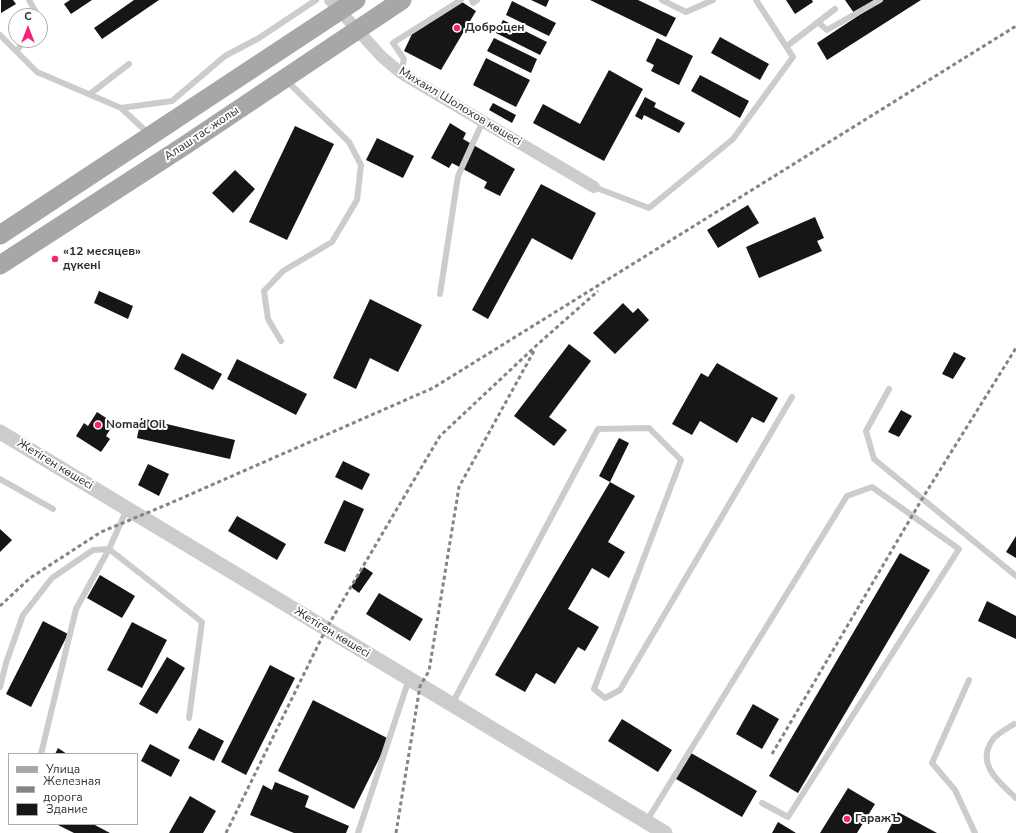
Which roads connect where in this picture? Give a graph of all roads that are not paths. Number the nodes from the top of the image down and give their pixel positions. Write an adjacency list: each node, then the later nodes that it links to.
1 (316, 0): 22 (lane)
2 (402, 0): 13 (main road, Алаш тас жолы)
3 (461, 0): 19 (lane)
4 (472, 0): 5 (lane)
5 (476, 0)
6 (662, 0): 7 (lane)
7 (713, 0)
8 (756, 0): 15 (lane)
9 (880, 0): 12 (lane)
10 (342, 3): 13 (street, Михаил Шолохов көшесі); 24 (main road)
11 (835, 9): 12 (lane)
12 (818, 22): 15 (lane)
13 (358, 30): 19 (street, Михаил Шолохов көшесі); 20 (main road, Алаш тас жолы)
14 (0, 34): 17 (lane)
15 (787, 46): 25 (lane)
16 (19, 48): 17 (lane)
17 (17, 51): 21 (lane)
18 (129, 64): 21 (lane)
19 (401, 73): 23 (street, Михаил Шолохов көшесі)
20 (285, 78): 27 (main road, Алаш тас жолы); 29 (lane)
21 (90, 94): 22 (lane)
22 (121, 108): 24 (lane)
23 (483, 121): 25 (street, Михаил Шолохов көшесі); 28 (lane)
24 (151, 136): 26 (main road)
25 (594, 187)
26 (0, 236)
27 (0, 265)
28 (440, 294)
29 (281, 341)
30 (889, 389): 37 (lane)
31 (792, 397): 41 (lane)
32 (0, 432): 34 (street, Жетіген көшесі)
33 (0, 479): 35 (lane)
34 (127, 509): 36 (lane); 38 (street, Жетіген көшесі)
35 (53, 510)
36 (108, 549): 40 (lane); 42 (lane); 44 (lane)
37 (1016, 576)
38 (409, 680): 41 (street, Жетіген көшесі); 48 (lane)
39 (969, 680): 50 (lane)
40 (0, 687)
41 (452, 705): 47 (street, Жетіген көшесі)
42 (189, 718)
43 (1014, 724): 45 (lane)
44 (41, 753)
45 (1016, 798)
46 (762, 803): 47 (lane)
47 (646, 822): 49 (street, Жетіген көшесі)
48 (358, 833)
49 (665, 833)
50 (975, 833)

